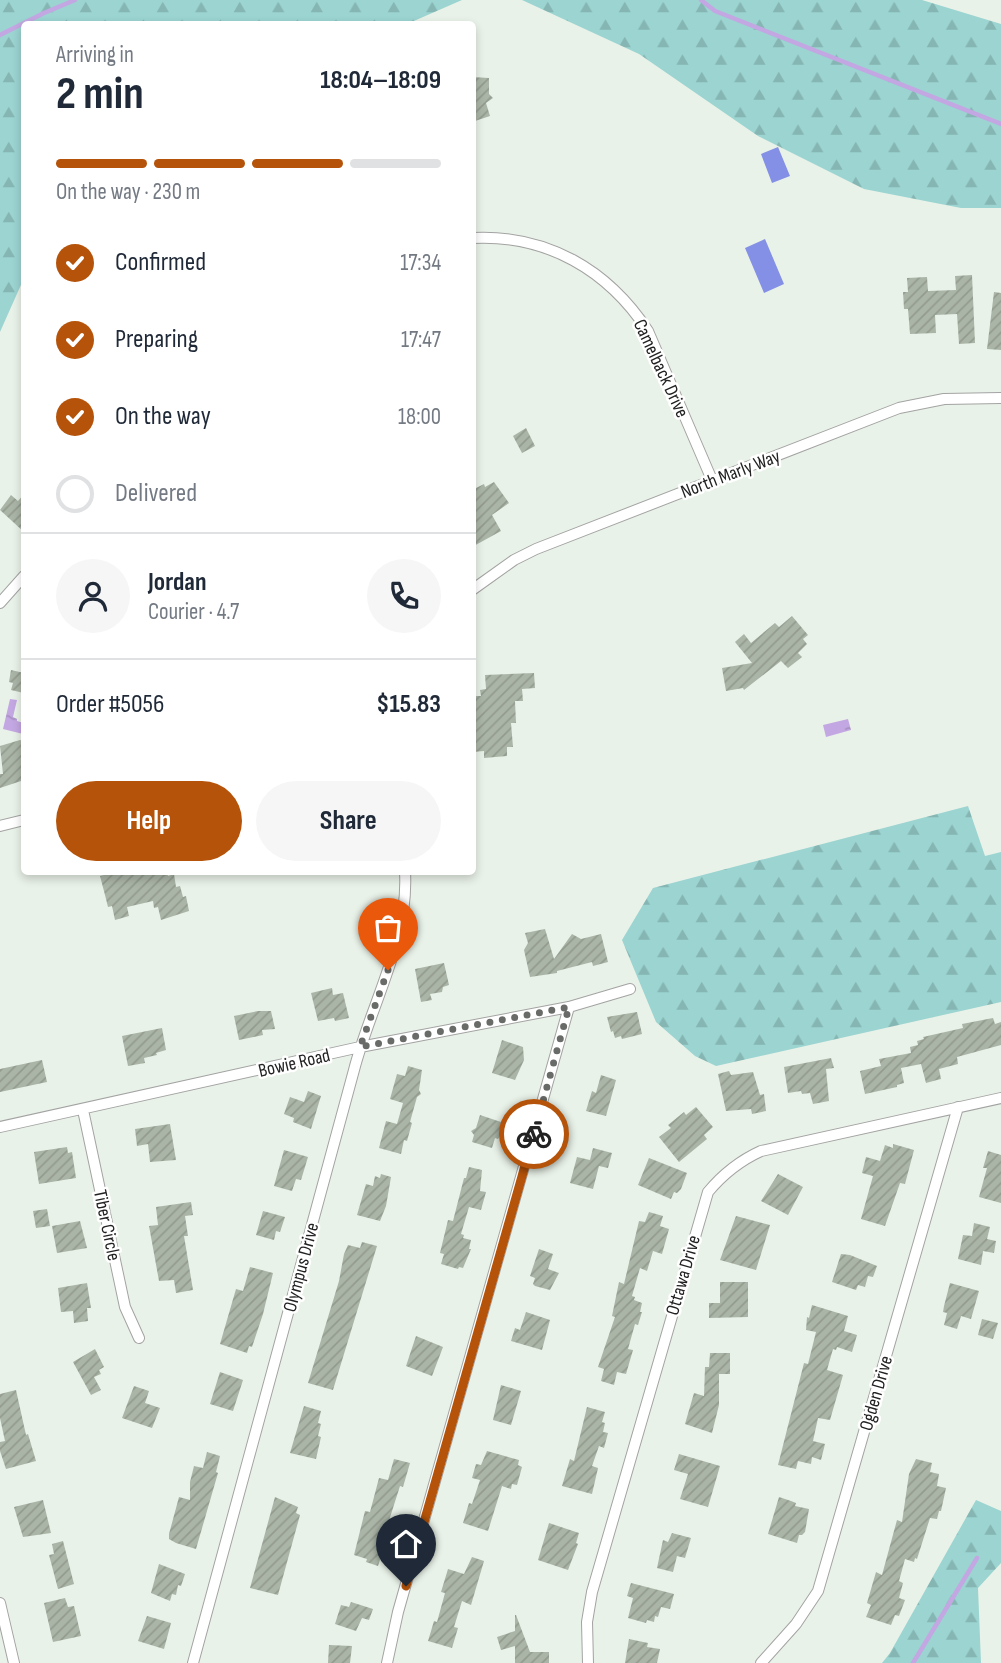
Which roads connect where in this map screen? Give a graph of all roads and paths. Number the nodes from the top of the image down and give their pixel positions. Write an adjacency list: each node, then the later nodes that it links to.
1 (476, 238): 3 (street, Camelback Drive)
2 (1001, 398): 3 (street, North Marly Way)
3 (712, 480): 5 (street, North Marly Way)
4 (21, 579): 6 (street)
5 (476, 587)
6 (0, 603)
7 (21, 821): 8 (street)
8 (0, 825)
9 (405, 875): 12 (street, Olympus Drive)
10 (630, 989): 11 (street, Bowie Road)
11 (569, 1007): 12 (street, Bowie Road); 21 (street)
12 (360, 1047): 15 (street, Bowie Road); 20 (street, Olympus Drive)
13 (1001, 1098): 14 (street, Ottawa Drive)
14 (958, 1107): 22 (street, Ottawa Drive); 23 (street, Ogden Drive)
15 (83, 1110): 16 (street, Bowie Road); 17 (street, Tiber Circle)
16 (0, 1128)
17 (139, 1338)
18 (0, 1603): 19 (street)
19 (14, 1663)
20 (193, 1663)
21 (387, 1663)
22 (588, 1663)
23 (761, 1663)

